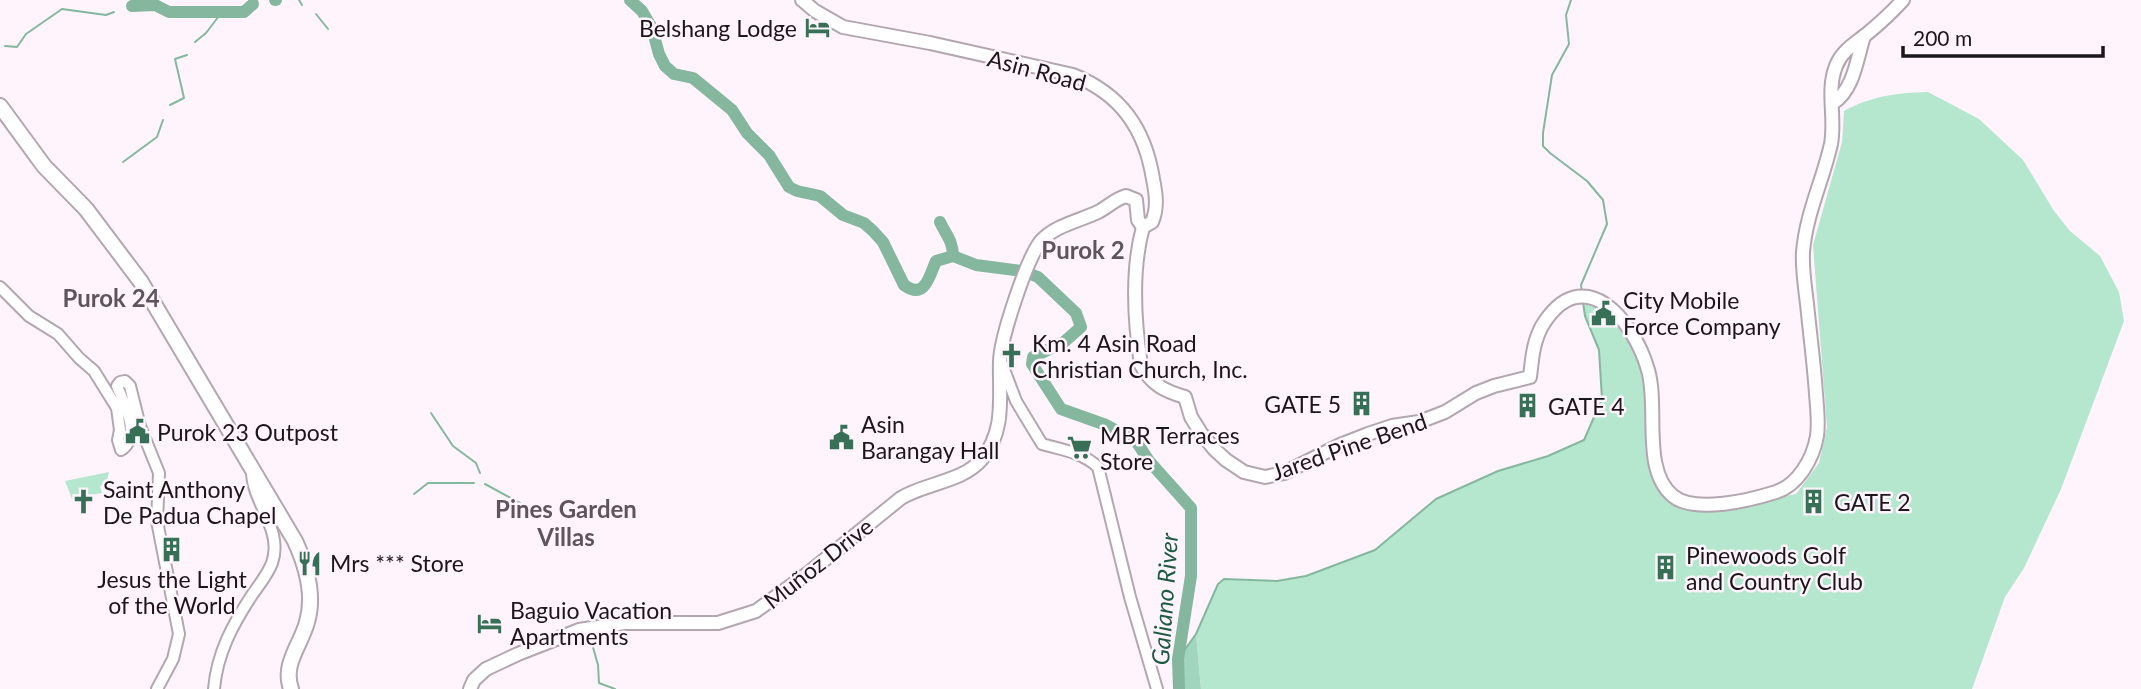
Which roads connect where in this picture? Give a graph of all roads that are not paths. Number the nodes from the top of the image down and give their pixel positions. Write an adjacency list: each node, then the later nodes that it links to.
1 (802, 0): 6 (main road, Asin Road)
2 (1903, 0): 3 (main road)
3 (1864, 36): 4 (main road); 4 (main road)
4 (1833, 103): 6 (main road, Jared Pine Bend)
5 (0, 106): 9 (highway)
6 (1143, 227): 8 (main road)
7 (0, 287): 10 (street)
8 (999, 359): 13 (main road, Muñoz Drive); 14 (street)
9 (252, 470): 11 (street); 12 (highway)
10 (157, 689)
11 (214, 689)
12 (291, 689)
13 (470, 689)
14 (1157, 689)

